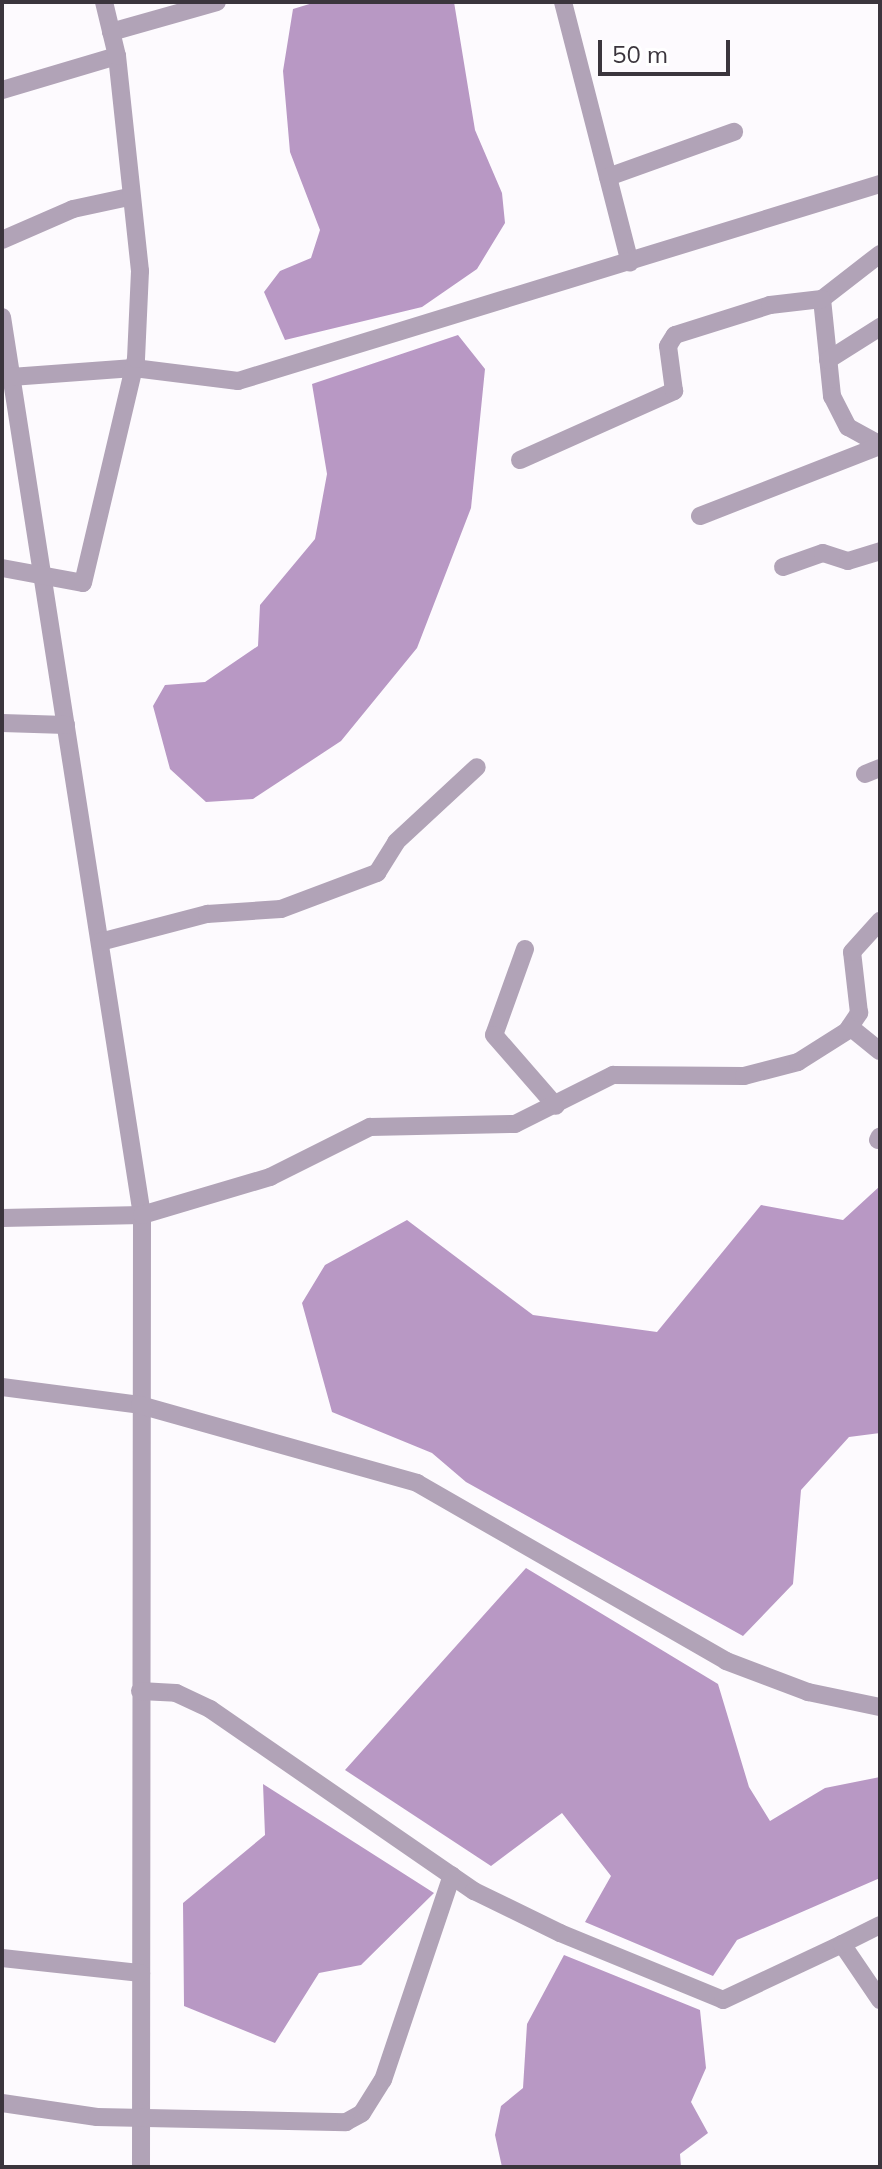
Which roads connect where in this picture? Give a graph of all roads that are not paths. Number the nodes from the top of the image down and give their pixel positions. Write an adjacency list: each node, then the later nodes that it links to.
1 (104, 2): 4 (street)
2 (217, 2): 4 (street)
3 (563, 2): 8 (street)
4 (111, 32): 5 (street)
5 (117, 56): 6 (street); 10 (street)
6 (2, 90)
7 (734, 132): 8 (street)
8 (608, 177): 13 (street)
9 (880, 184): 13 (street)
10 (129, 197): 11 (street); 18 (street)
11 (2, 240)
12 (880, 254): 14 (street)
13 (630, 263): 18 (street)
14 (822, 299): 17 (street); 21 (street)
15 (2, 317): 19 (street)
16 (880, 327): 17 (street)
17 (828, 360): 20 (street)
18 (134, 368): 19 (street); 26 (street)
19 (11, 377): 26 (street)
20 (880, 445): 22 (street)
21 (520, 460)
22 (700, 516)
23 (880, 551): 24 (street)
24 (783, 567)
25 (2, 568): 26 (street)
26 (43, 575): 28 (street)
27 (2, 723): 28 (street)
28 (66, 725): 31 (street)
29 (477, 767): 31 (street)
30 (880, 921): 33 (street)
31 (100, 942): 36 (street)
32 (525, 949): 35 (street)
33 (850, 1027): 34 (street); 35 (street)
34 (880, 1051)
35 (556, 1106): 36 (street)
36 (142, 1215): 37 (street); 39 (street)
37 (2, 1218)
38 (2, 1387): 39 (street)
39 (140, 1405): 40 (street); 41 (street)
40 (140, 1691): 42 (street); 46 (street)
41 (880, 1707)
42 (452, 1875): 44 (street); 49 (street)
43 (880, 1925): 44 (street)
44 (842, 1944): 47 (street)
45 (2, 1958): 46 (street)
46 (141, 1973): 49 (street)
47 (880, 2000)
48 (2, 2103): 49 (street)
49 (140, 2120): 50 (street)
50 (141, 2167)

